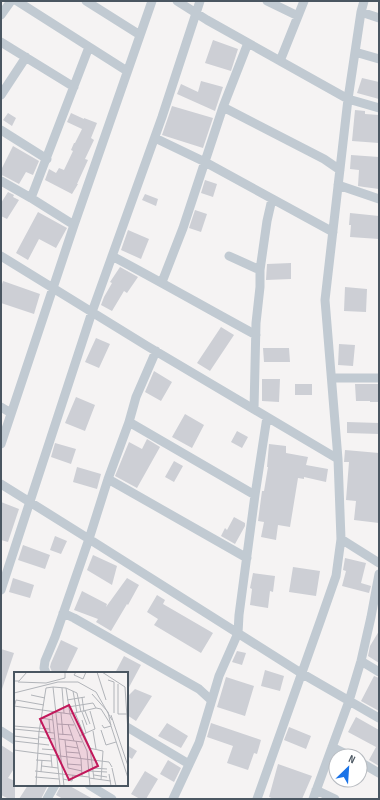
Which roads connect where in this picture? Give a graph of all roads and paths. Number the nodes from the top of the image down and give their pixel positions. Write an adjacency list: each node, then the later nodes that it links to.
1 (11, 1): 12 (street)
2 (17, 1): 18 (street)
3 (86, 1): 15 (street)
4 (152, 1): 15 (street)
5 (177, 1): 11 (street)
6 (200, 1): 11 (street)
7 (267, 1): 13 (street)
8 (304, 1): 13 (street)
9 (364, 1): 10 (street)
10 (361, 12): 14 (street); 19 (street)
11 (196, 13): 17 (street); 30 (street)
12 (1, 16)
13 (298, 16): 22 (street)
14 (379, 18)
15 (140, 35): 23 (street)
16 (1, 42): 20 (street)
17 (248, 43): 22 (street); 27 (street)
18 (89, 47): 23 (street); 24 (street)
19 (355, 52): 21 (street); 26 (street)
20 (26, 57): 24 (street); 25 (street)
21 (379, 59)
22 (280, 61): 26 (street)
23 (127, 71): 39 (street)
24 (74, 87): 31 (street)
25 (1, 95)
26 (348, 100): 28 (street); 33 (street)
27 (223, 107): 32 (street); 33 (street)
28 (379, 108)
29 (1, 130): 31 (street)
30 (155, 138): 32 (street); 42 (street)
31 (47, 159): 36 (street)
32 (205, 162): 37 (street); 45 (street)
33 (340, 170): 35 (street)
34 (1, 181): 36 (street)
35 (338, 185): 38 (street); 40 (street)
36 (31, 198): 39 (street)
37 (272, 199): 40 (street); 44 (street)
38 (379, 199)
39 (74, 225): 46 (street)
40 (333, 232): 50 (street)
41 (1, 256): 46 (street)
42 (112, 256): 45 (street); 47 (street)
43 (229, 256): 44 (street)
44 (260, 270): 48 (street)
45 (162, 282): 48 (street)
46 (53, 288): 47 (street); 54 (street)
47 (92, 312): 49 (street); 62 (street)
48 (256, 335): 53 (street)
49 (156, 351): 53 (street); 56 (street)
50 (332, 378): 51 (street); 58 (street)
51 (379, 378)
52 (1, 407): 54 (street)
53 (254, 410): 55 (street)
54 (11, 413): 57 (street)
55 (267, 417): 58 (street); 61 (street)
56 (129, 422): 59 (street); 61 (street)
57 (1, 444)
58 (338, 459): 64 (street)
59 (108, 478): 63 (street); 65 (street)
60 (1, 484): 62 (street)
61 (255, 495): 65 (street)
62 (30, 503): 63 (street); 68 (street)
63 (89, 539): 69 (street); 71 (street)
64 (341, 539): 66 (street); 75 (street)
65 (247, 558): 71 (street)
66 (379, 563)
67 (379, 574): 70 (street)
68 (1, 590)
69 (63, 614): 73 (street); 76 (street)
70 (375, 619): 72 (street)
71 (238, 633): 75 (street); 76 (street)
72 (361, 661): 74 (street); 77 (street)
73 (46, 672)
74 (379, 672)
75 (301, 673): 77 (street); 92 (street)
76 (211, 700): 83 (street)
77 (349, 701): 78 (street); 82 (street)
78 (379, 718)
79 (128, 728): 83 (street)
80 (1, 731): 81 (street)
81 (14, 739)
82 (332, 747): 88 (street)
83 (189, 764): 91 (street)
84 (368, 767): 85 (street)
85 (379, 773)
86 (55, 786): 89 (street)
87 (91, 786): 90 (street)
88 (314, 794): 93 (street)
89 (48, 799)
90 (112, 799)
91 (173, 799)
92 (257, 799)
93 (335, 799)

